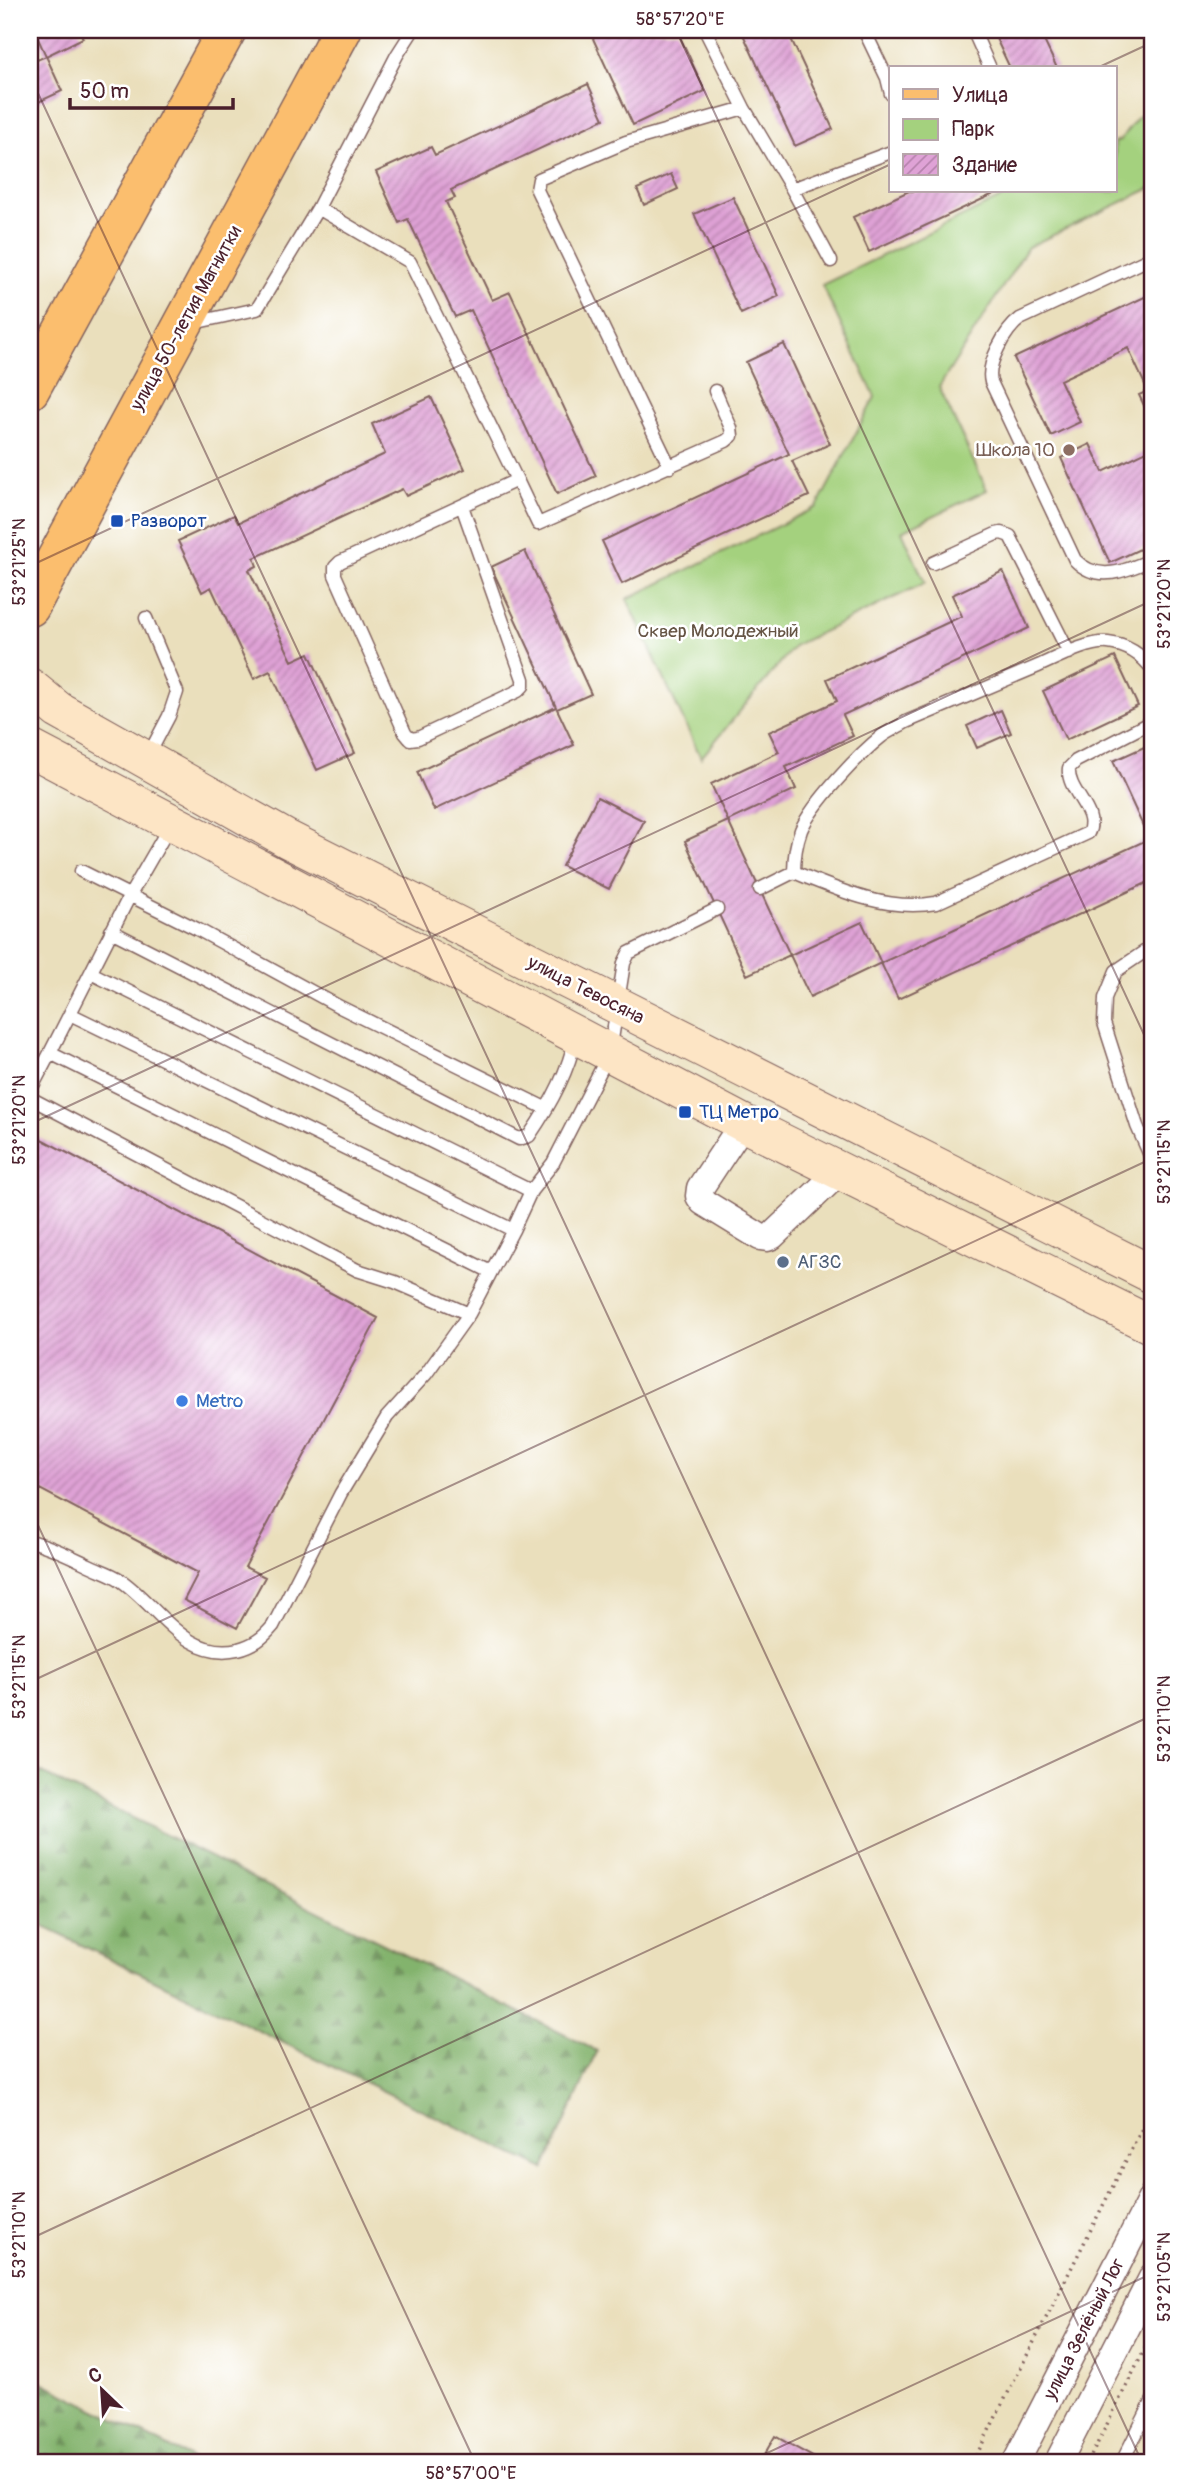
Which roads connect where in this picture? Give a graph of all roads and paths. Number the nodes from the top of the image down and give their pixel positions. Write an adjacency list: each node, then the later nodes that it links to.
1 (227, 30): 16 (main road)
2 (342, 30): 15 (main road, улица 50-летия Магнитки)
3 (413, 30): 12 (lane)
4 (705, 30): 9 (lane)
5 (864, 30): 8 (lane)
6 (973, 30): 7 (lane)
7 (989, 66)
8 (889, 86)
9 (744, 108): 11 (lane); 18 (lane)
10 (889, 153): 11 (lane)
11 (793, 189): 14 (lane)
12 (318, 208): 15 (lane); 19 (lane)
13 (1153, 257): 21 (lane)
14 (831, 261)
15 (183, 325): 23 (main road, улица 50-летия Магнитки)
16 (30, 390)
17 (715, 391): 18 (lane)
18 (670, 467): 19 (lane)
19 (517, 480): 20 (lane)
20 (462, 506): 20 (lane)
21 (1153, 559)
22 (933, 562): 25 (lane)
23 (30, 607)
24 (146, 618): 30 (lane)
25 (1069, 653): 26 (lane); 33 (lane)
26 (1153, 670)
27 (30, 687): 30 (street, улица Тевосяна)
28 (1153, 721): 33 (lane)
29 (30, 748): 31 (street)
30 (145, 761): 40 (street, улица Тевосяна)
31 (171, 824): 35 (lane); 42 (street)
32 (81, 870): 35 (lane)
33 (794, 872): 34 (lane)
34 (760, 889)
35 (130, 895): 37 (lane); 47 (lane)
36 (717, 909): 40 (lane)
37 (111, 931): 39 (lane); 47 (lane)
38 (1153, 946): 49 (lane)
39 (90, 973): 41 (lane); 51 (lane)
40 (616, 1005): 43 (lane); 53 (street, улица Тевосяна)
41 (70, 1014): 44 (lane); 52 (lane)
42 (576, 1035): 43 (street); 47 (lane)
43 (610, 1052): 48 (street); 51 (lane)
44 (50, 1053): 45 (lane); 54 (lane)
45 (30, 1090)
46 (30, 1098): 55 (lane)
47 (545, 1108)
48 (743, 1122): 50 (street); 50 (street)
49 (1153, 1162)
50 (841, 1170): 56 (street)
51 (531, 1191): 52 (lane)
52 (513, 1230): 54 (lane)
53 (1148, 1268)
54 (491, 1272): 55 (lane)
55 (469, 1314): 57 (lane)
56 (1153, 1326)
57 (30, 1541)
58 (1153, 2107): 63 (path)
59 (1153, 2195): 64 (street, улица Зелёный Лог)
60 (1153, 2276): 65 (street, улица Зелёный Лог)
61 (1153, 2333): 66 (path)
62 (1153, 2400): 67 (lane)
63 (973, 2462)
64 (1016, 2462)
65 (1058, 2462)
66 (1088, 2462)
67 (1122, 2462)

